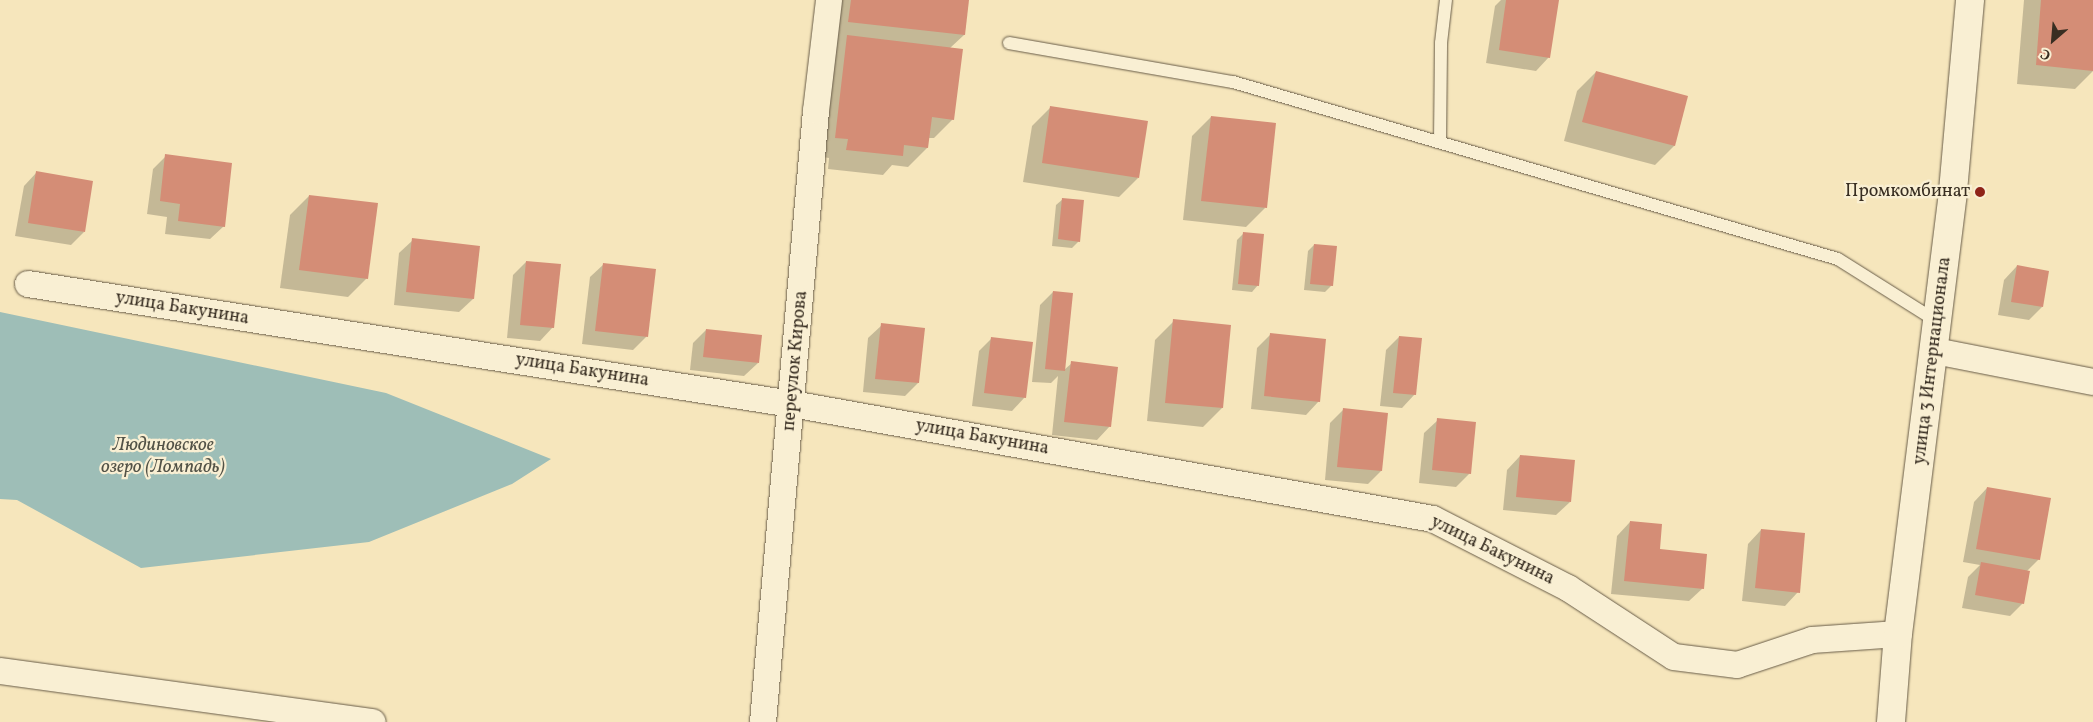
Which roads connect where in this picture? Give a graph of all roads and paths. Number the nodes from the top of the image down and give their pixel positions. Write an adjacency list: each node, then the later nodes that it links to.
1 (829, 0): 10 (street, переулок Кирова)
2 (1446, 0): 5 (lane)
3 (1970, 0): 7 (street, улица 3 Интернационала)
4 (1009, 43): 5 (lane)
5 (1440, 142): 7 (lane)
6 (28, 284): 10 (street, улица Бакунина)
7 (1938, 322): 8 (street, улица 3 Интернационала)
8 (1935, 351): 9 (street); 11 (street, улица 3 Интернационала)
9 (2093, 382)
10 (792, 404): 11 (street, улица Бакунина); 14 (street, переулок Кирова)
11 (1898, 634): 15 (street, улица 3 Интернационала)
12 (0, 671): 13 (street)
13 (373, 722)
14 (763, 722)
15 (1891, 722)

